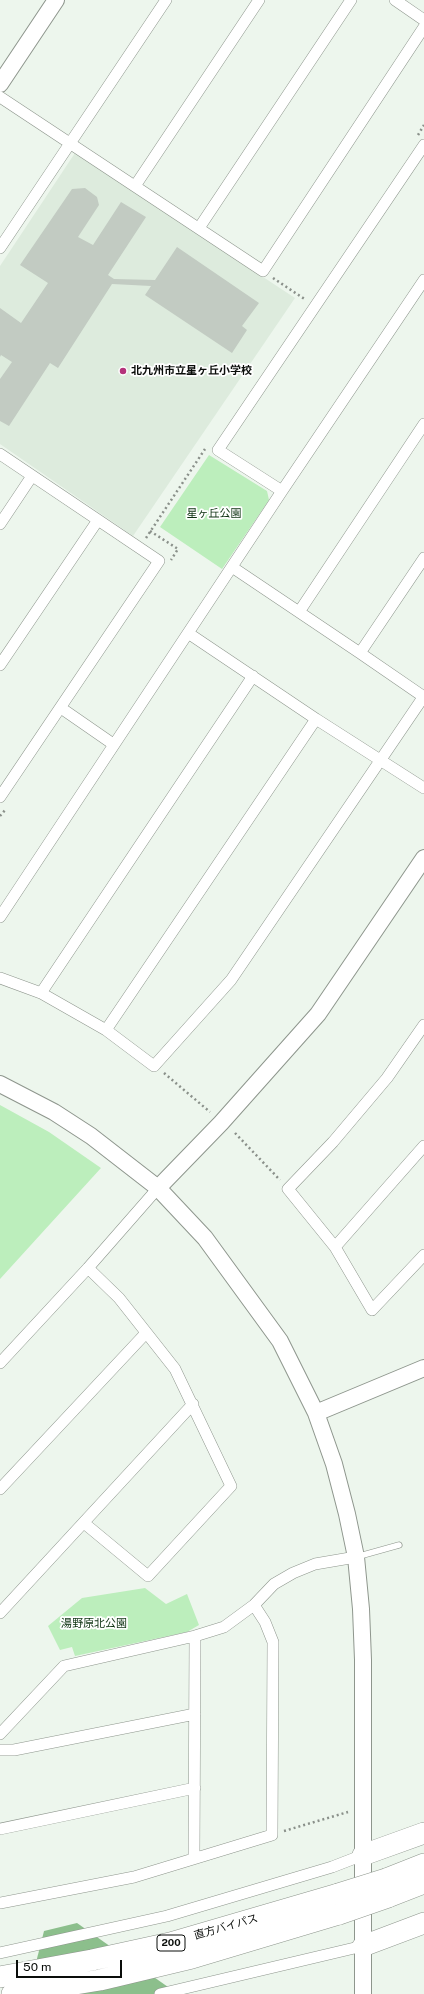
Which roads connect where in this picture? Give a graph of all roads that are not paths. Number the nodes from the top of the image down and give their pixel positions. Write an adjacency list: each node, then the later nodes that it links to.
1 (56, 0): 8 (street)
2 (166, 0): 10 (street)
3 (260, 0): 13 (street)
4 (351, 0): 14 (street)
5 (395, 0): 6 (street)
6 (424, 20)
7 (424, 27): 14 (street)
8 (0, 84)
9 (0, 98): 10 (street)
10 (70, 144): 13 (street); 15 (street)
11 (424, 145): 12 (street)
12 (420, 158): 20 (street)
13 (135, 186): 14 (street)
14 (199, 228)
15 (0, 248)
16 (424, 280): 20 (street)
17 (424, 424): 25 (street)
18 (0, 454): 19 (street)
19 (32, 476): 21 (street); 22 (street)
20 (282, 491): 24 (street)
21 (98, 520): 28 (street); 31 (street)
22 (0, 524)
23 (424, 558): 27 (street)
24 (232, 567): 25 (street); 26 (street)
25 (299, 612): 27 (street)
26 (188, 633): 29 (street); 33 (street)
27 (360, 652): 30 (street)
28 (0, 665)
29 (253, 676): 32 (street); 40 (street)
30 (424, 697): 34 (street)
31 (61, 708): 33 (street); 36 (street)
32 (316, 719): 34 (street); 42 (street)
33 (114, 744): 38 (street)
34 (381, 761): 35 (street); 42 (street)
35 (424, 788)
36 (0, 798)
37 (424, 858): 45 (street)
38 (0, 917)
39 (0, 978): 40 (street)
40 (41, 993): 42 (street)
41 (424, 1025): 46 (street)
42 (106, 1030)
43 (0, 1084): 45 (street)
44 (424, 1146): 46 (street)
45 (158, 1188): 48 (street); 53 (street)
46 (335, 1247): 47 (street)
47 (424, 1255)
48 (88, 1268): 49 (street); 50 (street)
49 (146, 1333): 52 (street); 54 (street)
50 (0, 1363)
51 (424, 1368): 53 (street)
52 (193, 1404): 55 (street); 55 (street)
53 (316, 1413): 57 (street)
54 (0, 1489)
55 (84, 1523): 59 (street)
56 (399, 1545): 57 (lane)
57 (356, 1557): 58 (street); 67 (street)
58 (254, 1604): 60 (street); 68 (street)
59 (0, 1613)
60 (195, 1636): 61 (street); 62 (street)
61 (195, 1714): 63 (street); 64 (street)
62 (0, 1734)
63 (0, 1750)
64 (195, 1788): 65 (street); 68 (street)
65 (0, 1829)
66 (424, 1833): 67 (highway)
67 (363, 1855): 75 (street); 76 (street)
68 (194, 1858): 72 (street)
69 (424, 1864): 71 (highway, 直方バイパス / 200)
70 (424, 1883): 71 (highway, 直方バイパス / 200)
71 (387, 1888): 73 (highway, 直方バイパス / 200, bridge)
72 (0, 1903)
73 (339, 1904): 77 (highway, 直方バイパス / 200); 78 (highway, 直方バイパス / 200)
74 (424, 1923): 75 (highway)
75 (364, 1946): 79 (street); 80 (street)
76 (0, 1953)
77 (0, 1977)
78 (12, 1994)
79 (160, 1994)
80 (363, 1994)

